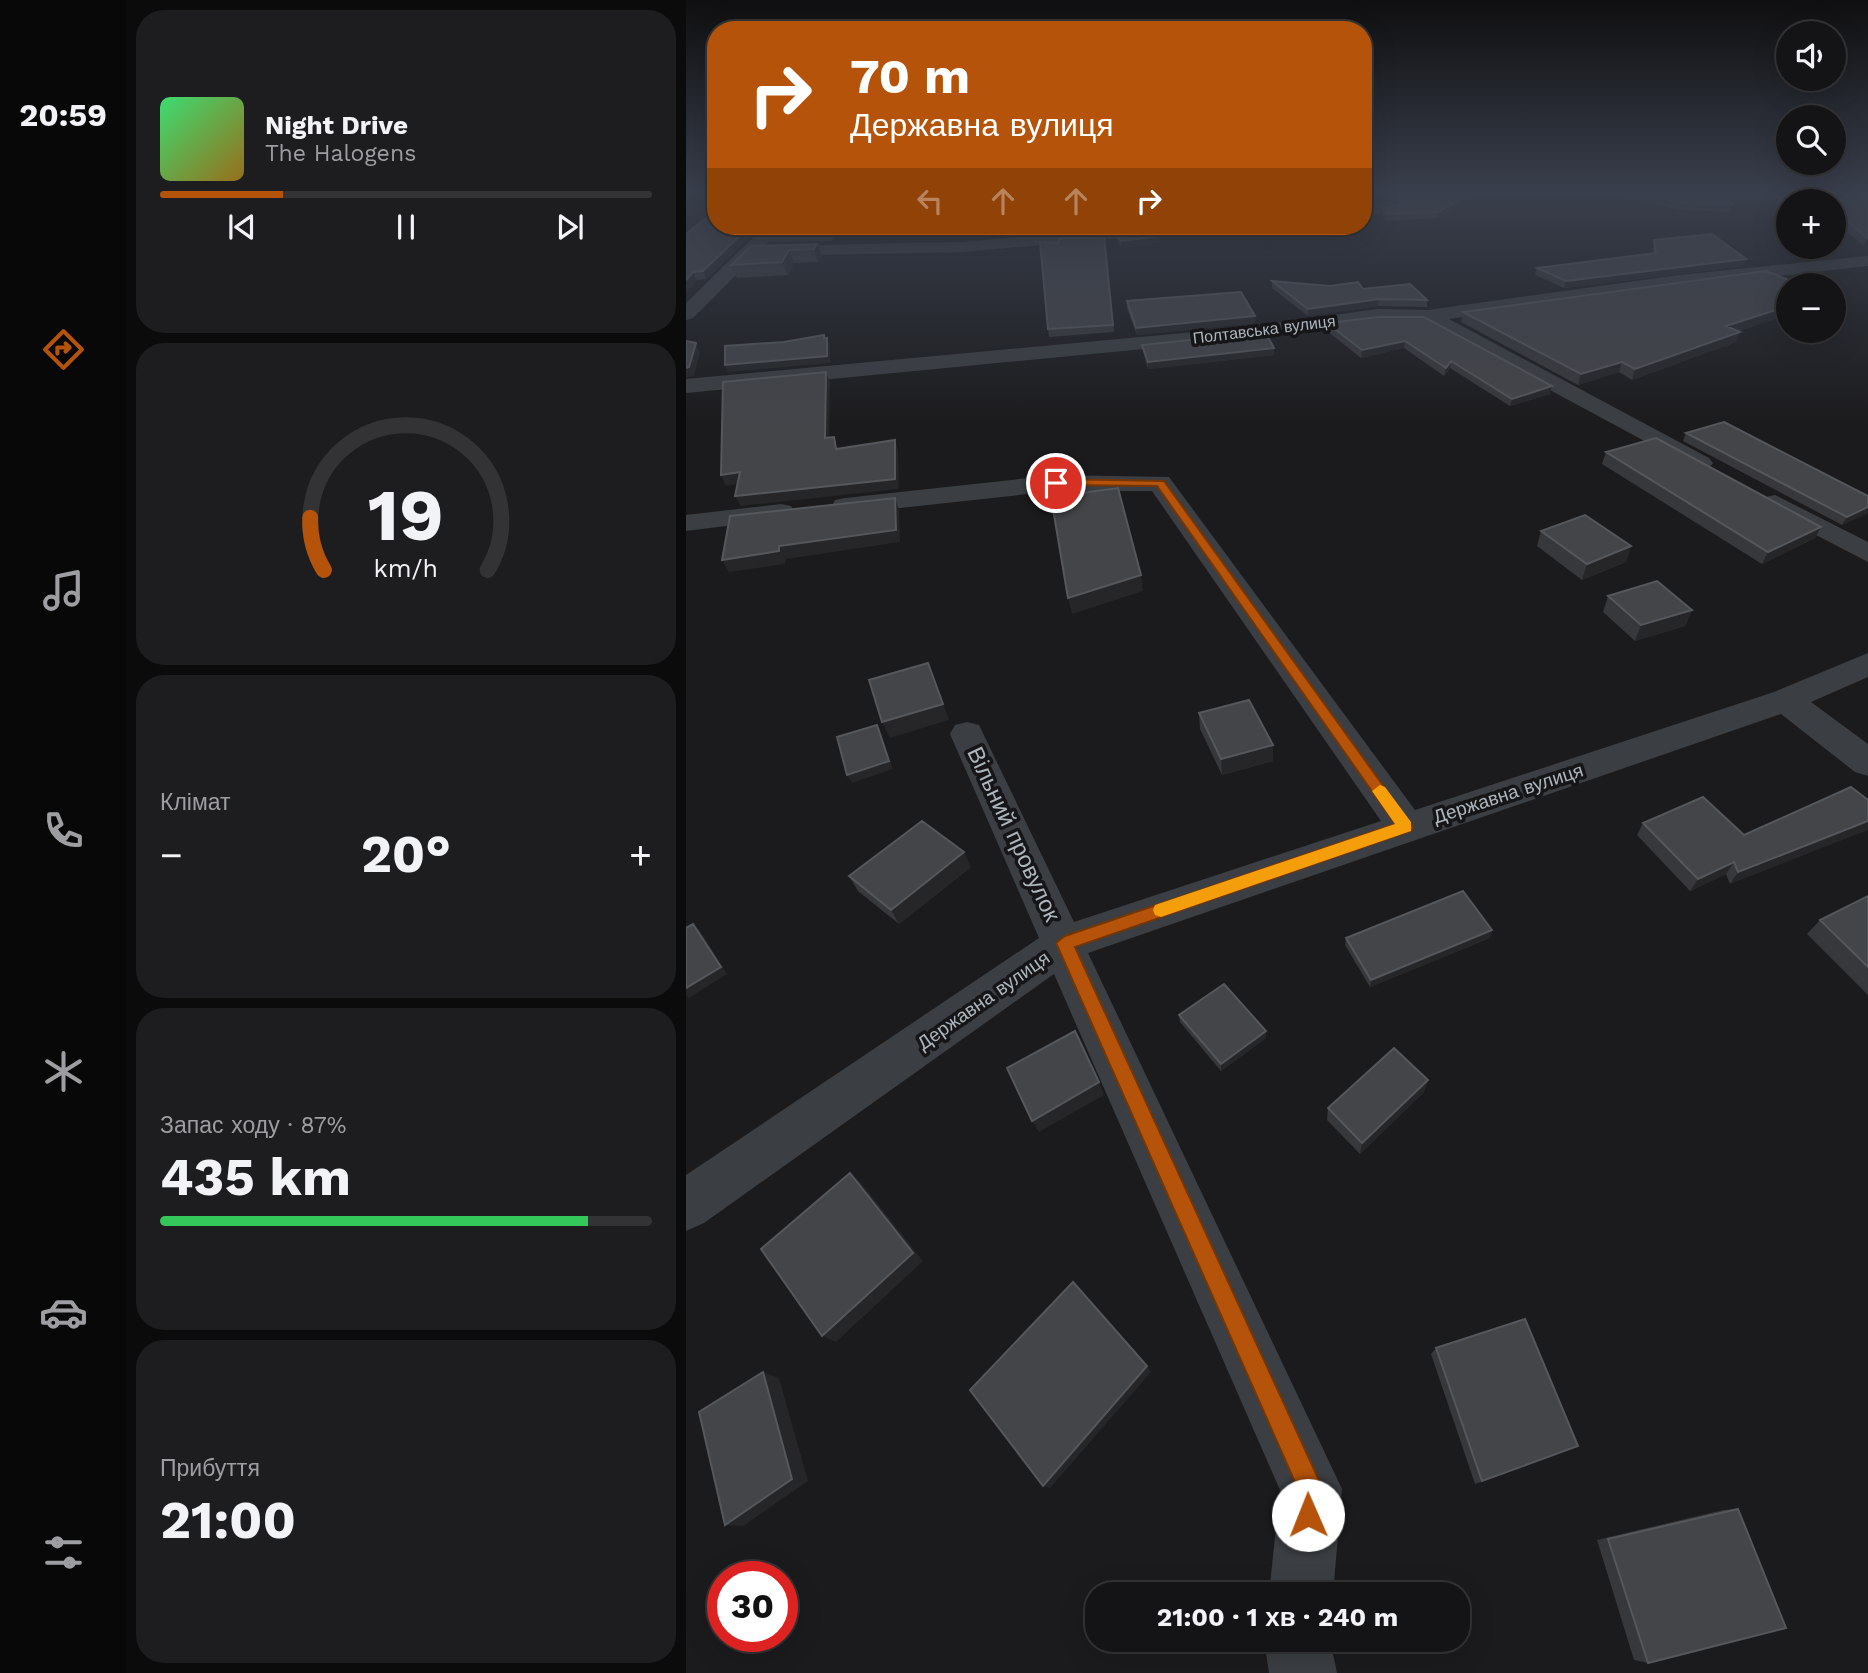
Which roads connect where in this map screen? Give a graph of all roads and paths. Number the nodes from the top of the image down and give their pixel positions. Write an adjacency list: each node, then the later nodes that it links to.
1 (732, 269): 3 (street)
2 (1792, 269): 4 (street)
3 (686, 314)
4 (1427, 316): 5 (street, Полтавська вулиця); 6 (street, Полтавська вулиця)
5 (686, 386)
6 (1721, 474)
7 (1758, 494): 9 (street)
8 (686, 523): 14 (street)
9 (1868, 553)
10 (1868, 664): 11 (street, Державна вулиця)
11 (1786, 700): 13 (street); 14 (street, Державна вулиця)
12 (967, 734): 15 (street, Вільний провулок)
13 (1868, 763)
14 (1406, 827): 15 (street, Державна вулиця)
15 (1065, 943): 16 (street, Державна вулиця); 17 (street, Вільний провулок)
16 (686, 1205)
17 (1302, 1582)
18 (1299, 1652): 19 (street)
19 (1303, 1673)

